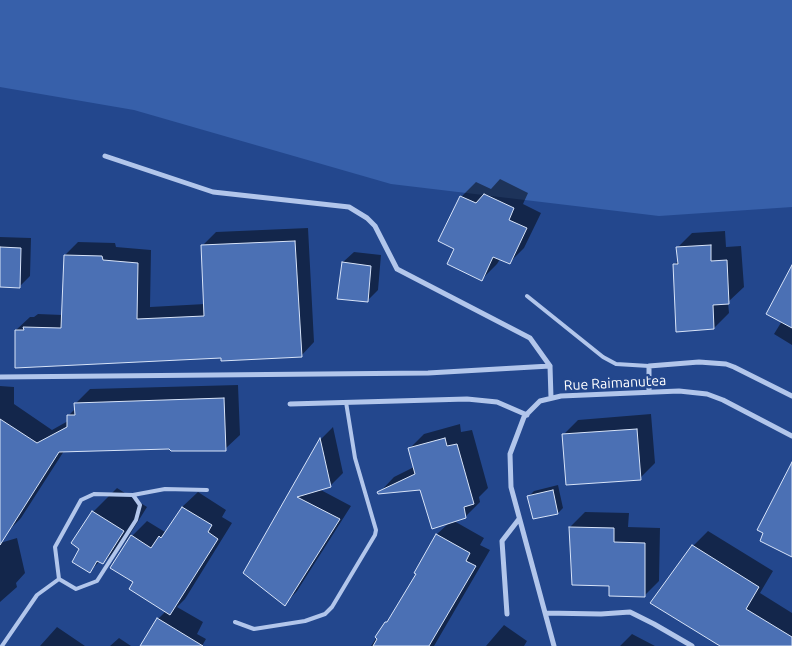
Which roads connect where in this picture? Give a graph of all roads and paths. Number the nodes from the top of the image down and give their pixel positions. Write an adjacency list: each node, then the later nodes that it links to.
1 (105, 156): 3 (street)
2 (527, 296): 4 (lane)
3 (550, 366): 5 (street); 8 (street)
4 (649, 366): 6 (street); 7 (street)
5 (0, 377)
6 (649, 392): 8 (street, Rue Raimanutea); 12 (street, Rue Raimanutea)
7 (792, 396)
8 (551, 398): 11 (street, Rue Raimanutea)
9 (346, 402): 10 (street); 11 (street); 19 (lane)
10 (290, 404)
11 (527, 415): 15 (street, Rue Raimanutea)
12 (792, 436)
13 (207, 490): 14 (lane)
14 (133, 494): 16 (lane); 16 (lane)
15 (519, 519): 17 (street, Rue Raimanutea); 18 (street)
16 (59, 579): 20 (lane)
17 (545, 613): 21 (street, Rue Raimanutea); 22 (street)
18 (507, 614)
19 (235, 622)
20 (2, 646)
21 (554, 646)
22 (692, 646)

